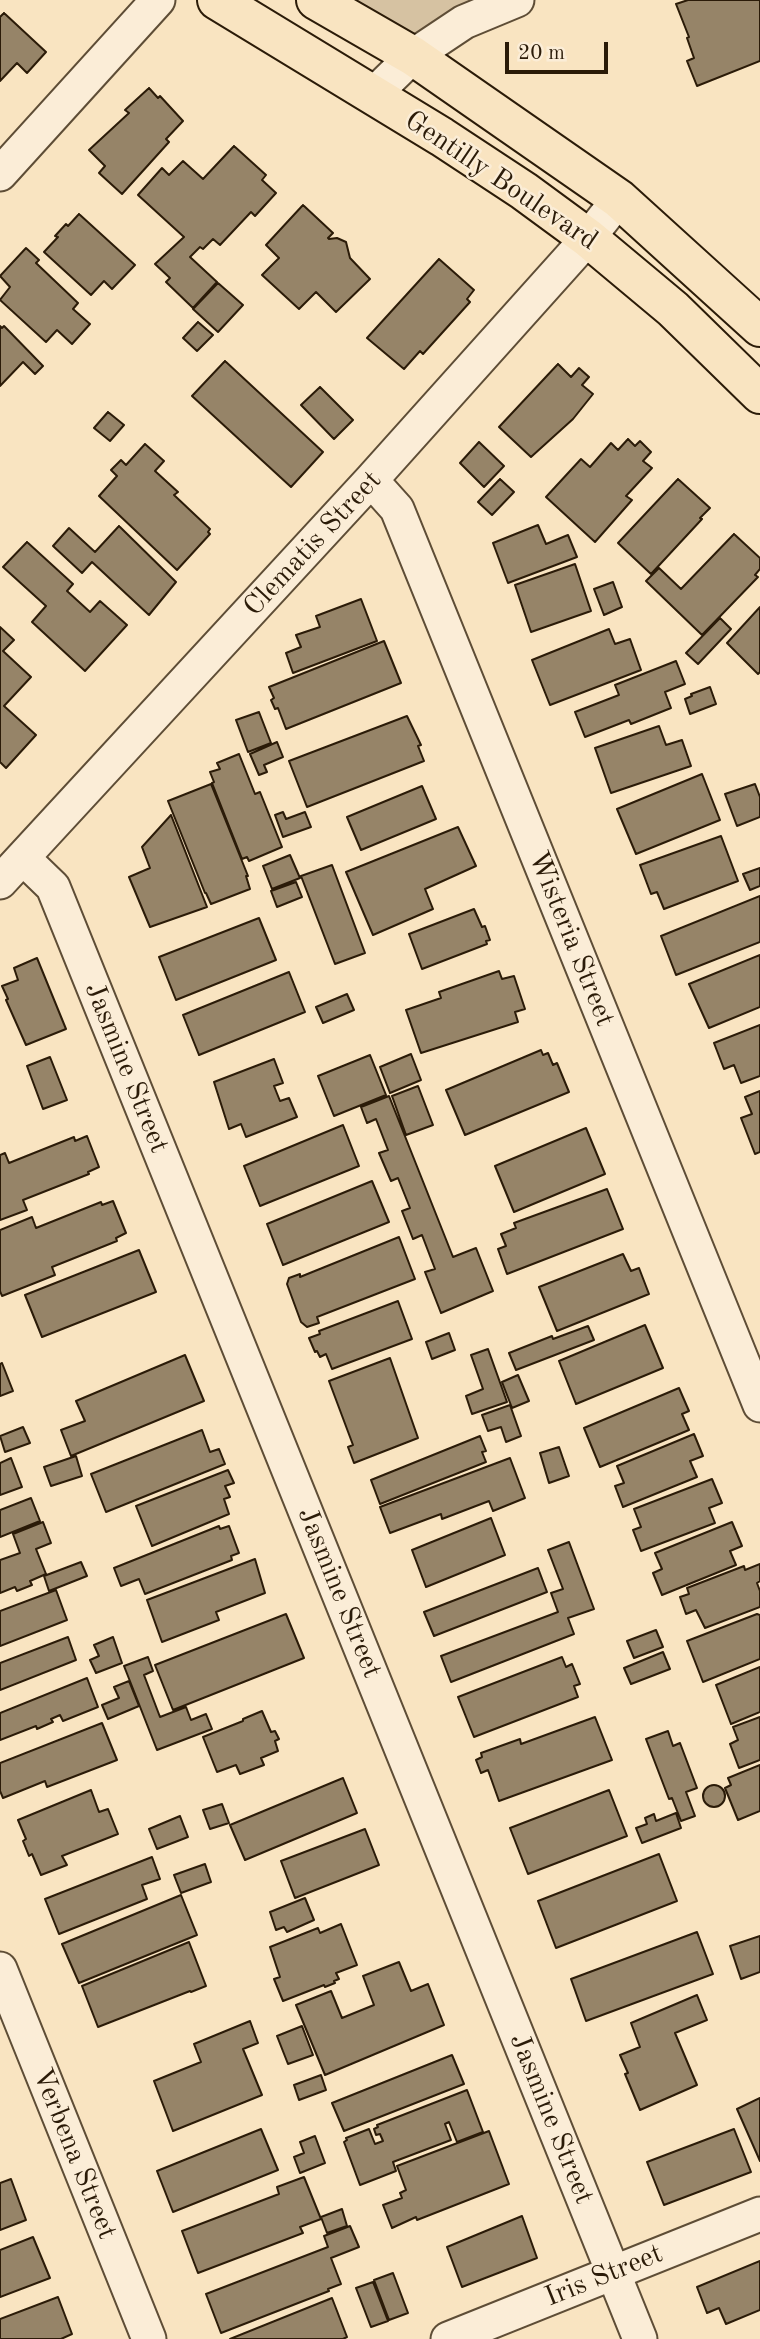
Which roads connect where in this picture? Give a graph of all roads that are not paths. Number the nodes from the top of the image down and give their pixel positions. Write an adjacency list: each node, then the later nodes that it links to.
1 (158, 0): 7 (street)
2 (217, 0): 6 (main road, Gentilly Boulevard)
3 (316, 0): 5 (main road, Gentilly Boulevard)
4 (517, 0): 5 (street)
5 (413, 56): 6 (street); 8 (main road, Gentilly Boulevard)
6 (373, 95): 9 (main road, Gentilly Boulevard)
7 (0, 174)
8 (619, 200): 9 (street, Clematis Street); 10 (main road, Gentilly Boulevard)
9 (588, 238): 11 (main road, Gentilly Boulevard); 12 (street, Clematis Street)
10 (760, 327)
11 (760, 394)
12 (371, 480): 13 (street, Clematis Street); 15 (street, Wisteria Street)
13 (23, 858): 14 (street, Clematis Street); 18 (street, Jasmine Street)
14 (0, 882)
15 (760, 1405)
16 (0, 1969): 19 (street, Verbena Street)
17 (760, 2214): 18 (street, Iris Street)
18 (613, 2273): 20 (street, Iris Street); 21 (street, Jasmine Street)
19 (149, 2339)
20 (448, 2339)
21 (640, 2339)

